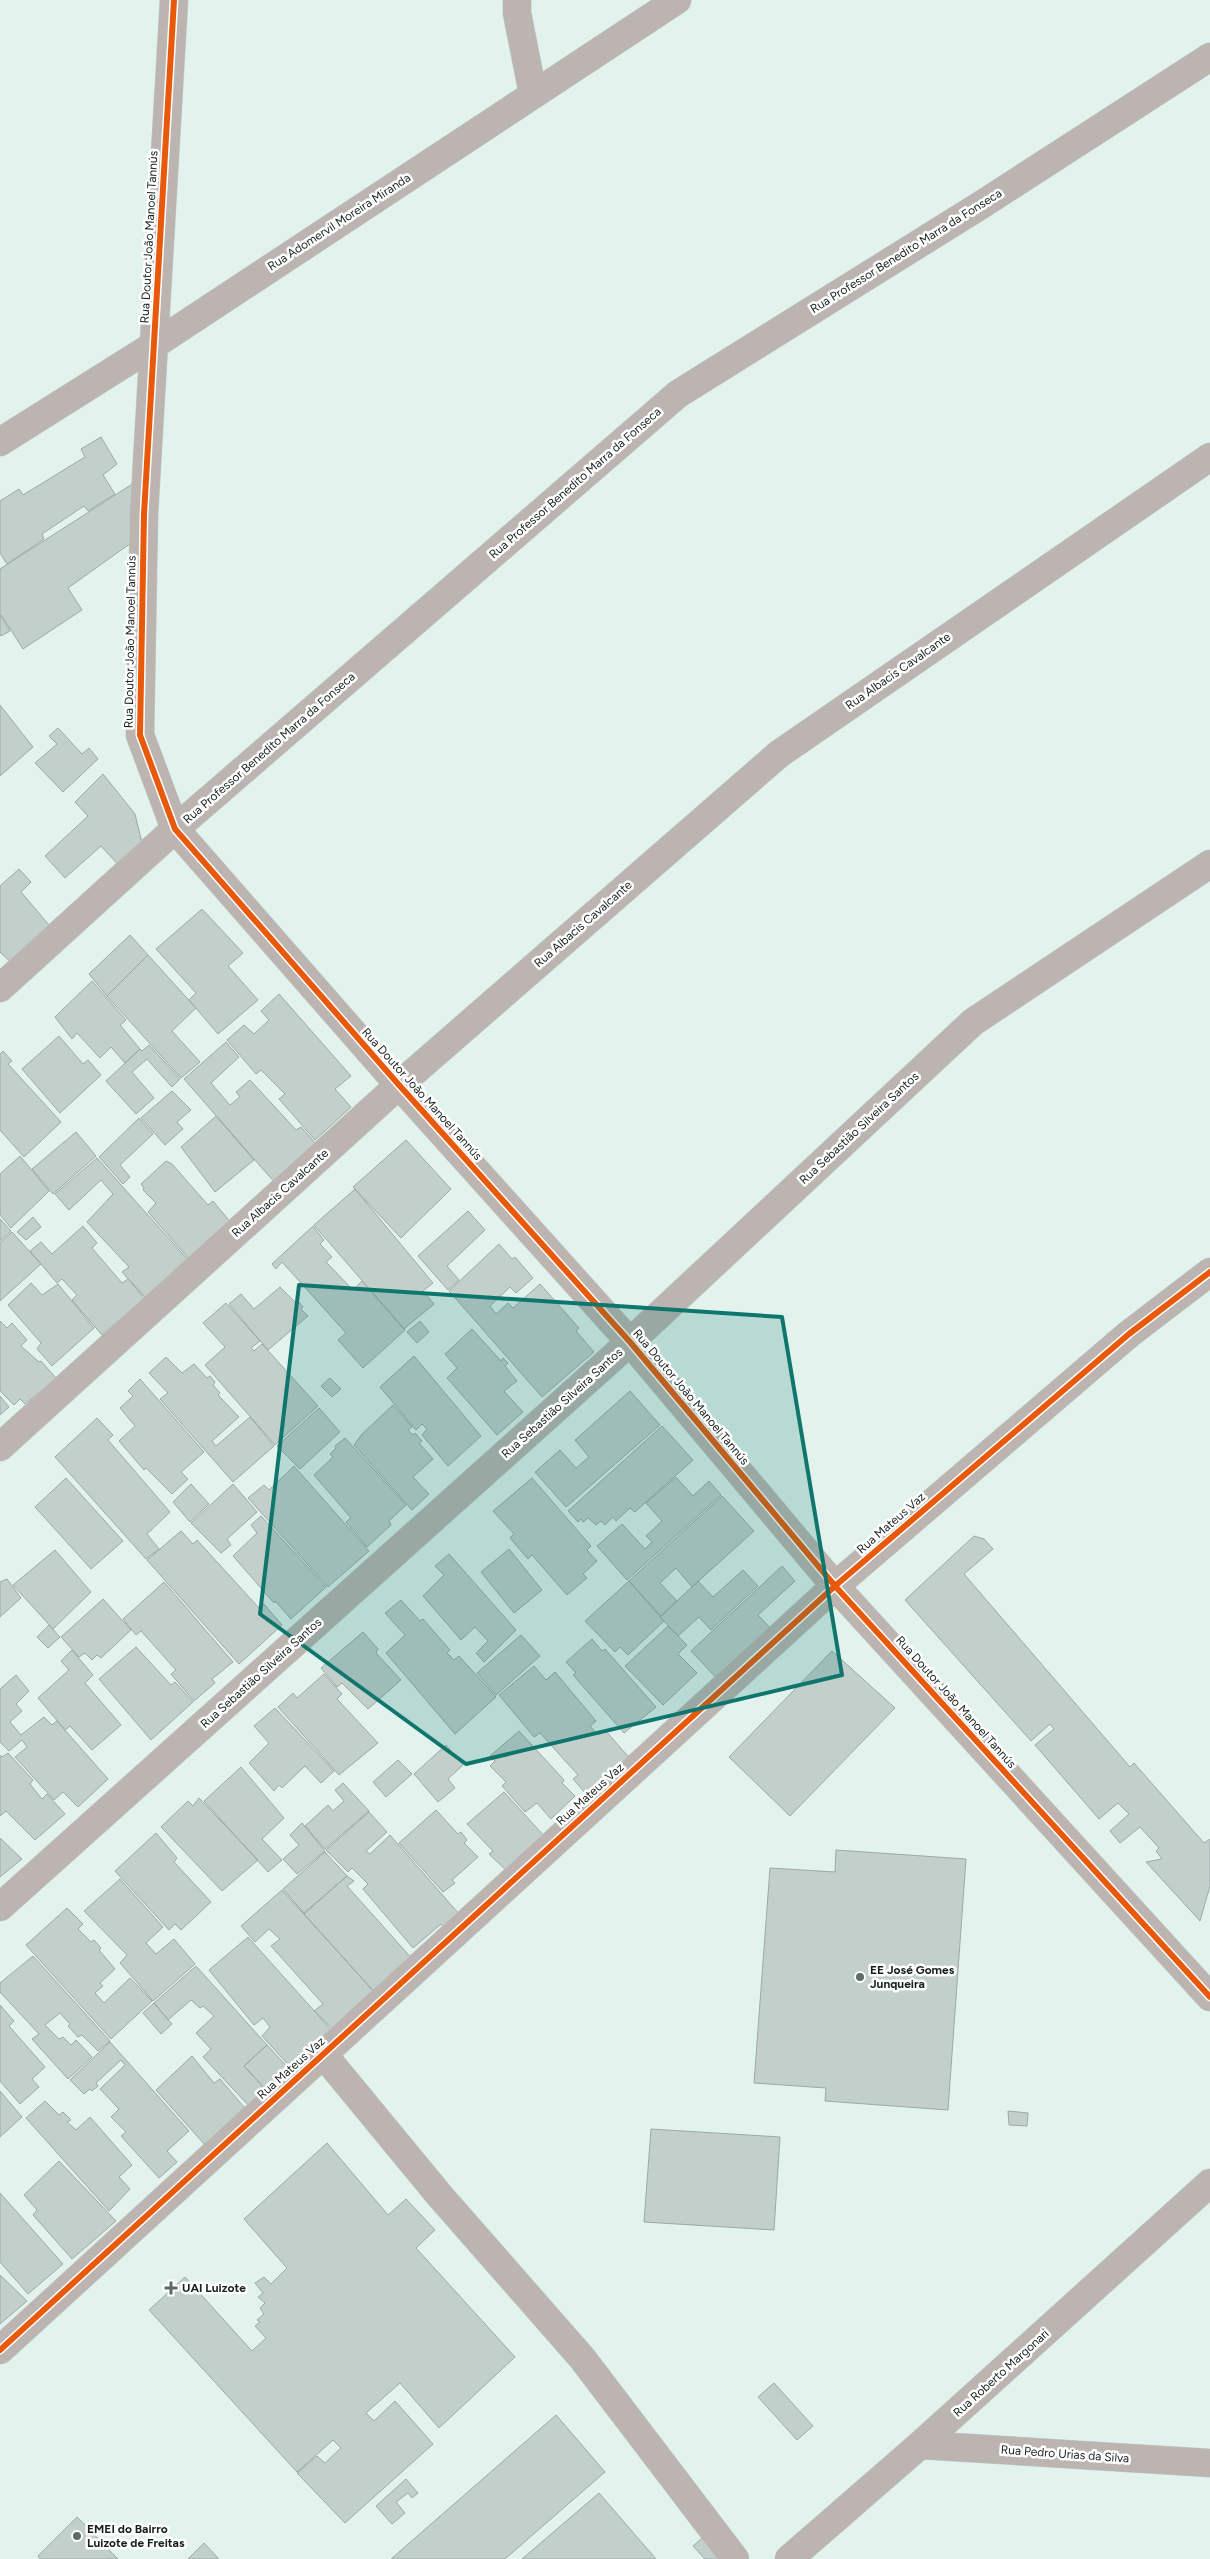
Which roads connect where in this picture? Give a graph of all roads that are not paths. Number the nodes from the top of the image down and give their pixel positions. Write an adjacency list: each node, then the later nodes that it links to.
1 (174, 0): 6 (street, Rua Doutor João Manoel Tannús)
2 (517, 0): 5 (street)
3 (677, 0): 5 (street, Rua Adomervil Moreira Miranda)
4 (1210, 57): 9 (street, Rua Professor Benedito Marra da Fonseca)
5 (534, 94): 6 (street, Rua Adomervil Moreira Miranda)
6 (154, 345): 7 (street, Rua Adomervil Moreira Miranda); 9 (street, Rua Doutor João Manoel Tannús)
7 (0, 442)
8 (1210, 457): 12 (street, Rua Albacis Cavalcante)
9 (175, 829): 11 (street, Rua Professor Benedito Marra da Fonseca); 12 (street, Rua Doutor João Manoel Tannús)
10 (1210, 864): 14 (street, Rua Sebastião Silveira Santos)
11 (0, 988)
12 (398, 1086): 14 (street, Rua Doutor João Manoel Tannús); 15 (street, Rua Albacis Cavalcante)
13 (1210, 1272): 16 (street, Rua Mateus Vaz)
14 (630, 1342): 16 (street, Rua Doutor João Manoel Tannús); 17 (street, Rua Sebastião Silveira Santos)
15 (0, 1447)
16 (835, 1586): 18 (street, Rua Doutor João Manoel Tannús); 19 (street, Rua Mateus Vaz)
17 (0, 1907)
18 (1210, 1996)
19 (323, 2054): 21 (street, Rua Mateus Vaz); 24 (street)
20 (1210, 2183): 22 (street, Rua Roberto Margonari)
21 (0, 2350)
22 (920, 2446): 23 (street, Rua Pedro Urias da Silva); 25 (street, Rua Roberto Margonari)
23 (1210, 2463)
24 (735, 2559)
25 (788, 2559)

